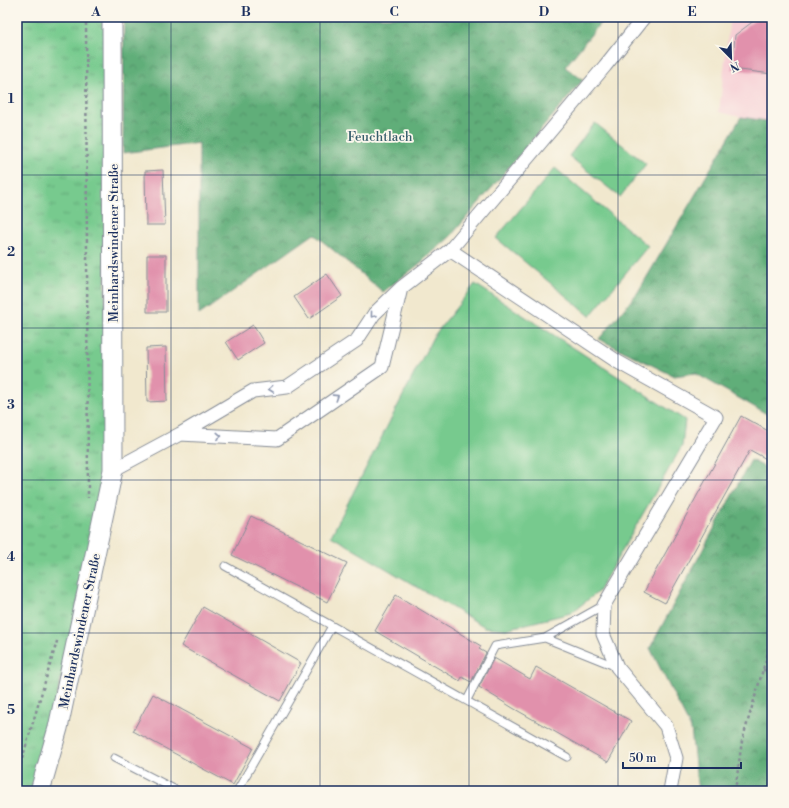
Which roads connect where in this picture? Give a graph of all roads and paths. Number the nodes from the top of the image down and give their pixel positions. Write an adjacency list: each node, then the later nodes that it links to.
1 (86, 17): 8 (path)
2 (112, 17): 7 (street, Meinhardswindener Straße)
3 (644, 17): 4 (street)
4 (450, 250): 5 (street); 10 (street)
5 (401, 288): 6 (street, one-way to 6); 6 (street, one-way to 5)
6 (180, 434): 7 (street)
7 (113, 470): 22 (street, Meinhardswindener Straße)
8 (88, 498)
9 (225, 566): 11 (lane)
10 (604, 606): 14 (lane); 15 (street)
11 (332, 626): 18 (lane); 24 (lane)
12 (772, 635): 16 (path)
13 (58, 638): 21 (path)
14 (545, 638): 15 (lane); 18 (lane)
15 (617, 667): 25 (street)
16 (763, 670): 17 (path); 26 (path)
17 (772, 671)
18 (467, 700): 19 (lane)
19 (567, 757)
20 (114, 758): 23 (lane)
21 (17, 776)
22 (40, 791)
23 (178, 791)
24 (237, 791)
25 (670, 791)
26 (735, 791)

